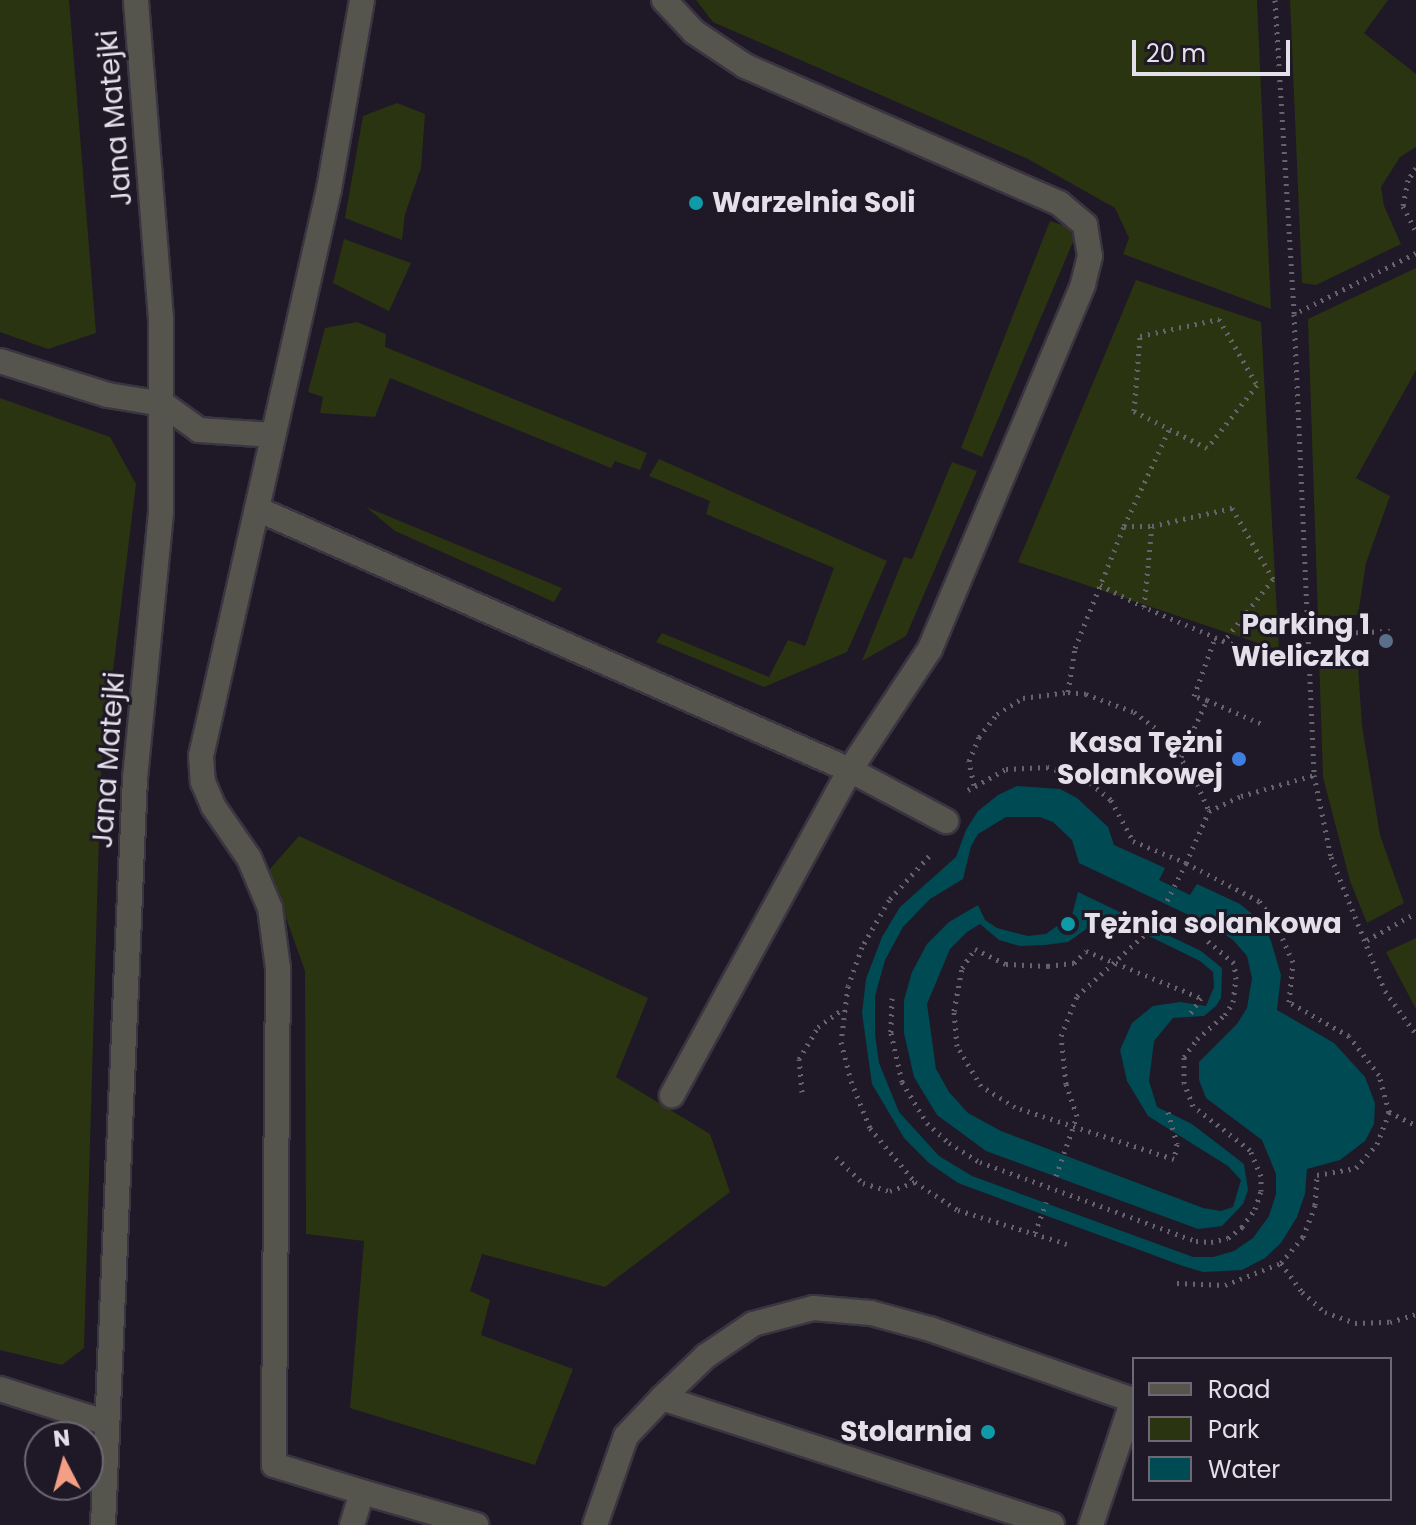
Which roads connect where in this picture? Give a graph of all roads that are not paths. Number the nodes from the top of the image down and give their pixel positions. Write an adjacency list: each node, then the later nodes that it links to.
1 (136, 0): 5 (street, Jana Matejki)
2 (362, 0): 6 (street)
3 (664, 0): 8 (street)
4 (0, 361): 5 (street)
5 (163, 404): 6 (street); 15 (street, Jana Matejki)
6 (273, 435): 7 (street)
7 (257, 509): 8 (street); 16 (street)
8 (850, 770): 9 (street); 10 (street)
9 (946, 821)
10 (672, 1095)
11 (0, 1389): 15 (street)
12 (662, 1398): 13 (street); 20 (street); 21 (street)
13 (1132, 1400)
14 (1132, 1403): 22 (street)
15 (107, 1423): 17 (street, Jana Matejki)
16 (362, 1492): 18 (street); 19 (street)
17 (103, 1525)
18 (352, 1525)
19 (476, 1525)
20 (595, 1525)
21 (1052, 1525)
22 (1091, 1525)

